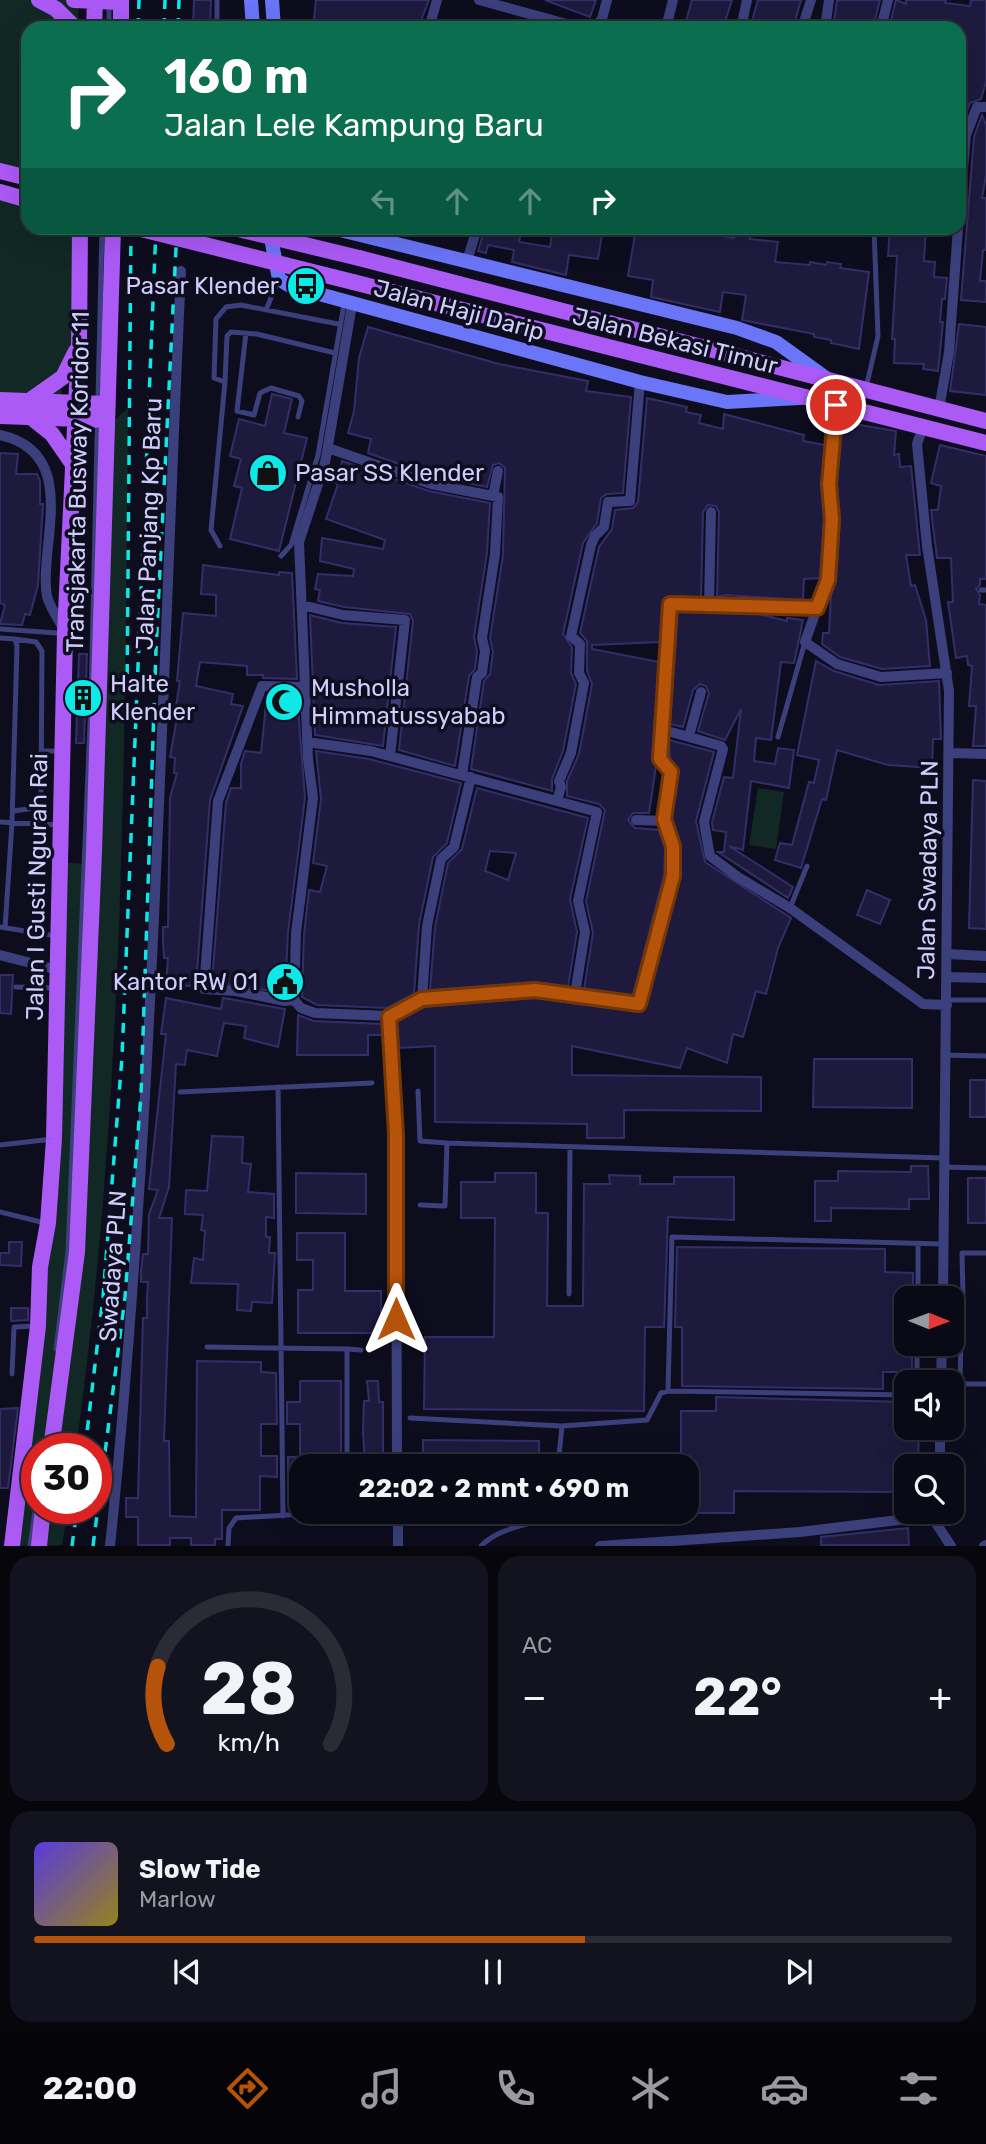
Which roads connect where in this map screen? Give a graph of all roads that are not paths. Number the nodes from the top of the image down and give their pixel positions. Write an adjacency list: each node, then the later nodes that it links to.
1 (38, 0): 15 (main road)
2 (75, 0): 14 (main road)
3 (217, 0): 19 (lane)
4 (251, 0): 20 (main road)
5 (272, 0): 21 (main road)
6 (437, 0): 22 (street)
7 (479, 0): 23 (street)
8 (607, 0): 24 (street)
9 (673, 0): 25 (street)
10 (747, 0): 26 (street)
11 (811, 0): 27 (street)
12 (829, 0): 28 (street)
13 (888, 0): 29 (street)
14 (108, 1): 16 (main road); 17 (lane); 18 (main road)
15 (68, 21)
16 (98, 21)
17 (108, 21)
18 (118, 21)
19 (217, 21)
20 (252, 21)
21 (274, 21)
22 (431, 21)
23 (556, 21)
24 (600, 21)
25 (668, 21)
26 (742, 21)
27 (804, 21)
28 (826, 21)
29 (883, 21)
30 (986, 107): 31 (street)
31 (966, 127)
32 (0, 171): 33 (main road)
33 (21, 176)
34 (0, 192): 35 (main road)
35 (21, 198)
36 (80, 235): 53 (main road, Jalan I Gusti Ngurah Rai)
37 (102, 235): 65 (lane, Transjakarta Busway Koridor 11)
38 (113, 235): 65 (main road)
39 (165, 235): 59 (main road, Jalan Bekasi Timur, bridge)
40 (263, 235): 55 (main road, Jalan Bekasi Timur, bridge)
41 (270, 235): 48 (main road)
42 (361, 235): 46 (main road, Jalan Haji Darip)
43 (475, 235): 46 (street)
44 (874, 235): 58 (lane)
45 (957, 235): 63 (street)
46 (467, 261): 55 (main road, Jalan Haji Darip)
47 (181, 271): 124 (street, Jalan Panjang Kp Baru)
48 (279, 279): 49 (main road, Jalan Haji Darip); 50 (lane)
49 (348, 304): 51 (lane); 57 (main road, Jalan Haji Darip); 75 (street)
50 (266, 310): 51 (lane); 56 (lane)
51 (338, 324): 54 (lane)
52 (246, 332): 54 (lane); 56 (lane); 67 (lane)
53 (79, 345): 61 (main road, Jalan I Gusti Ngurah Rai); 64 (main road)
54 (335, 353): 81 (lane)
55 (829, 381): 58 (main road, Jalan Bekasi Timur)
56 (225, 382): 80 (lane)
57 (640, 382): 59 (main road, Jalan Haji Darip); 105 (street)
58 (866, 391): 63 (main road, Jalan Bekasi Timur)
59 (805, 398): 62 (main road, Jalan Bekasi Timur)
60 (0, 400): 64 (main road)
61 (75, 402): 64 (main road); 65 (main road); 68 (main road, Jalan I Gusti Ngurah Rai)
62 (836, 405): 69 (main road, Jalan Bekasi Timur); 84 (street)
63 (939, 409): 70 (main road, Jalan Bekasi Timur)
64 (30, 410): 66 (main road); 68 (main road); 76 (main road)
65 (102, 412): 68 (main road); 166 (lane, Transjakarta Busway Koridor 11); 167 (main road)
66 (0, 416)
67 (298, 417)
68 (74, 420): 76 (main road, Jalan I Gusti Ngurah Rai)
69 (901, 421): 71 (main road, Jalan Bekasi Timur); 74 (street, Jalan Swadaya PLN)
70 (986, 421)
71 (923, 427): 73 (main road, Jalan Bekasi Timur); 74 (street, Jalan Swadaya PLN)
72 (0, 435): 86 (street)
73 (986, 443)
74 (917, 444): 90 (street, Jalan Swadaya PLN)
75 (328, 448): 78 (street); 83 (street)
76 (72, 463): 86 (main road, Jalan I Gusti Ngurah Rai)
77 (498, 471): 78 (street)
78 (493, 496): 104 (street)
79 (711, 512): 82 (street)
80 (219, 546)
81 (281, 556)
82 (709, 604): 84 (street); 95 (street)
83 (302, 605): 91 (street); 103 (street)
84 (817, 608): 89 (street)
85 (0, 628): 86 (lane)
86 (61, 633): 94 (main road, Jalan I Gusti Ngurah Rai)
87 (0, 638): 88 (lane)
88 (15, 639): 93 (lane); 106 (lane)
89 (804, 642): 90 (street); 97 (lane)
90 (947, 673): 101 (street, Jalan Swadaya PLN)
91 (304, 687): 98 (street); 127 (street)
92 (701, 692): 96 (street)
93 (42, 726): 94 (lane); 99 (lane)
94 (63, 726): 100 (main road, Jalan I Gusti Ngurah Rai)
95 (664, 730): 96 (street); 108 (street)
96 (690, 736): 113 (street)
97 (778, 737)
98 (307, 742): 103 (street); 127 (street)
99 (41, 751): 100 (lane); 106 (lane)
100 (62, 751): 111 (main road, Jalan I Gusti Ngurah Rai)
101 (950, 753): 102 (street); 116 (street, Jalan Swadaya PLN)
102 (986, 754)
103 (390, 756): 104 (street)
104 (466, 776): 105 (street); 126 (street)
105 (557, 801): 125 (street)
106 (13, 811): 110 (lane)
107 (636, 820): 108 (street)
108 (665, 821): 125 (street)
109 (0, 822): 110 (lane)
110 (12, 823): 111 (lane); 114 (lane)
111 (62, 825): 115 (main road, Jalan I Gusti Ngurah Rai)
112 (807, 866): 113 (lane)
113 (790, 908): 129 (street)
114 (2, 928): 115 (lane)
115 (60, 936): 119 (main road, Jalan I Gusti Ngurah Rai)
116 (948, 954): 118 (street); 120 (street, Jalan Swadaya PLN)
117 (0, 955): 119 (street)
118 (986, 956)
119 (58, 970): 123 (main road, Jalan I Gusti Ngurah Rai)
120 (947, 977): 121 (street); 129 (street, Jalan Swadaya PLN)
121 (986, 978)
122 (16, 987): 123 (lane)
123 (58, 988): 137 (main road, Jalan I Gusti Ngurah Rai)
124 (151, 989): 185 (street, Swadaya PLN)
125 (575, 994): 126 (street)
126 (422, 999): 130 (street)
127 (294, 1000): 130 (street)
128 (986, 1000): 129 (lane)
129 (947, 1003): 131 (street, Jalan Swadaya PLN)
130 (389, 1017): 169 (street)
131 (946, 1055): 132 (lane); 141 (street, Jalan Swadaya PLN)
132 (986, 1056)
133 (373, 1083): 134 (lane)
134 (278, 1087): 136 (lane); 156 (lane)
135 (418, 1091): 138 (lane)
136 (180, 1092)
137 (54, 1139): 139 (lane); 145 (main road, Jalan I Gusti Ngurah Rai)
138 (447, 1143): 140 (lane); 143 (lane)
139 (0, 1145)
140 (570, 1147): 141 (lane); 153 (lane)
141 (944, 1163): 142 (lane); 147 (street, Jalan Swadaya PLN)
142 (986, 1168)
143 (420, 1205)
144 (0, 1212): 145 (lane)
145 (48, 1223): 154 (main road, Jalan I Gusti Ngurah Rai)
146 (918, 1244): 147 (lane); 150 (lane); 162 (lane)
147 (943, 1248): 148 (lane); 151 (street, Jalan Swadaya PLN)
148 (962, 1253): 149 (lane); 152 (lane)
149 (986, 1253)
150 (918, 1286)
151 (943, 1286)
152 (963, 1286)
153 (569, 1294)
154 (38, 1326): 160 (lane); 171 (main road, Jalan I Gusti Ngurah Rai)
155 (207, 1347): 156 (lane)
156 (283, 1347): 157 (lane); 173 (lane)
157 (347, 1349): 158 (lane); 168 (lane)
158 (361, 1350)
159 (961, 1356): 161 (lane)
160 (12, 1374)
161 (986, 1384)
162 (668, 1391): 163 (lane); 165 (lane)
163 (894, 1395)
164 (410, 1418): 165 (lane)
165 (562, 1426): 170 (lane)
166 (46, 1433)
167 (53, 1433)
168 (347, 1454)
169 (397, 1454)
170 (559, 1454)
171 (17, 1506): 172 (main road); 182 (main road, Jalan I Gusti Ngurah Rai)
172 (21, 1506)
173 (283, 1516): 174 (lane); 186 (lane)
174 (289, 1516)
175 (894, 1518): 189 (street)
176 (35, 1524): 183 (lane)
177 (39, 1524): 184 (main road)
178 (398, 1524): 187 (street)
179 (528, 1524): 188 (lane)
180 (936, 1524): 181 (street)
181 (941, 1533): 190 (street); 191 (street)
182 (12, 1545)
183 (30, 1545)
184 (39, 1545)
185 (110, 1545)
186 (228, 1545)
187 (398, 1545)
188 (481, 1545)
189 (600, 1545)
190 (935, 1545)
191 (951, 1545)

